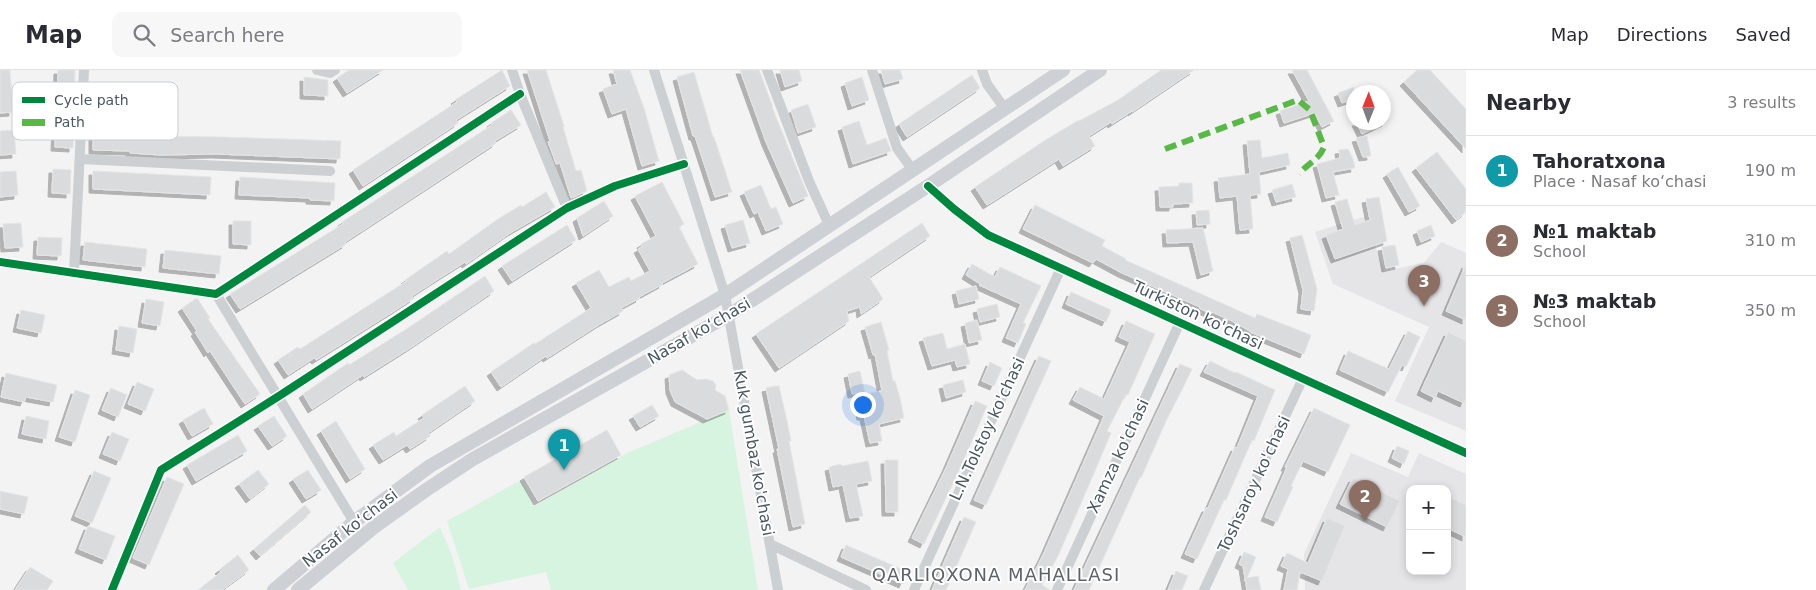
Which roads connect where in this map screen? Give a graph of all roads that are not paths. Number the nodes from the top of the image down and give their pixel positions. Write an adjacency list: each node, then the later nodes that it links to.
1 (317, 70): 2 (street)
2 (335, 70)
3 (512, 70): 10 (street)
4 (654, 70): 14 (street, Kuk gumbaz ko'chasi)
5 (767, 70): 19 (street)
6 (872, 70): 15 (street)
7 (982, 70): 11 (street)
8 (1063, 70): 11 (main road, Nasaf ko‘chasi)
9 (1100, 70): 17 (main road, Nasaf ko‘chasi)
10 (520, 94): 18 (street); 23 (street)
11 (1005, 109): 15 (main road, Nasaf ko‘chasi)
12 (81, 140): 13 (street)
13 (80, 159): 16 (street); 22 (street)
14 (684, 164): 18 (street); 24 (street, Kuk gumbaz ko'chasi)
15 (912, 169): 19 (main road, Nasaf ko‘chasi)
16 (330, 171)
17 (928, 186): 21 (street, Turkiston ko'chasi); 25 (main road, Nasaf ko‘chasi)
18 (567, 208): 28 (street)
19 (829, 225): 24 (main road, Nasaf ko‘chasi)
20 (0, 260): 22 (street)
21 (1061, 268): 26 (street, Turkiston ko'chasi); 37 (street, L.N.Tolstoy ko'chasi)
22 (74, 272): 23 (street)
23 (216, 294): 28 (street)
24 (725, 295): 25 (street, Kuk gumbaz ko'chasi); 30 (main road, Nasaf ko‘chasi)
25 (729, 315): 31 (street, Kuk gumbaz ko'chasi); 34 (main road, Nasaf ko‘chasi)
26 (1180, 322): 27 (street, Turkiston ko'chasi); 38 (street, Xamza ko'chasi)
27 (1303, 378): 29 (street, Turkiston ko'chasi); 39 (street, Toshsaroy ko'chasi)
28 (280, 396): 30 (street); 32 (street)
29 (1466, 453)
30 (354, 522): 33 (main road, Nasaf ko‘chasi)
31 (770, 544): 35 (street, Kuk gumbaz ko'chasi); 36 (street)
32 (112, 590)
33 (274, 590)
34 (298, 590)
35 (778, 590)
36 (866, 590)
37 (914, 590)
38 (1057, 590)
39 (1204, 590)

